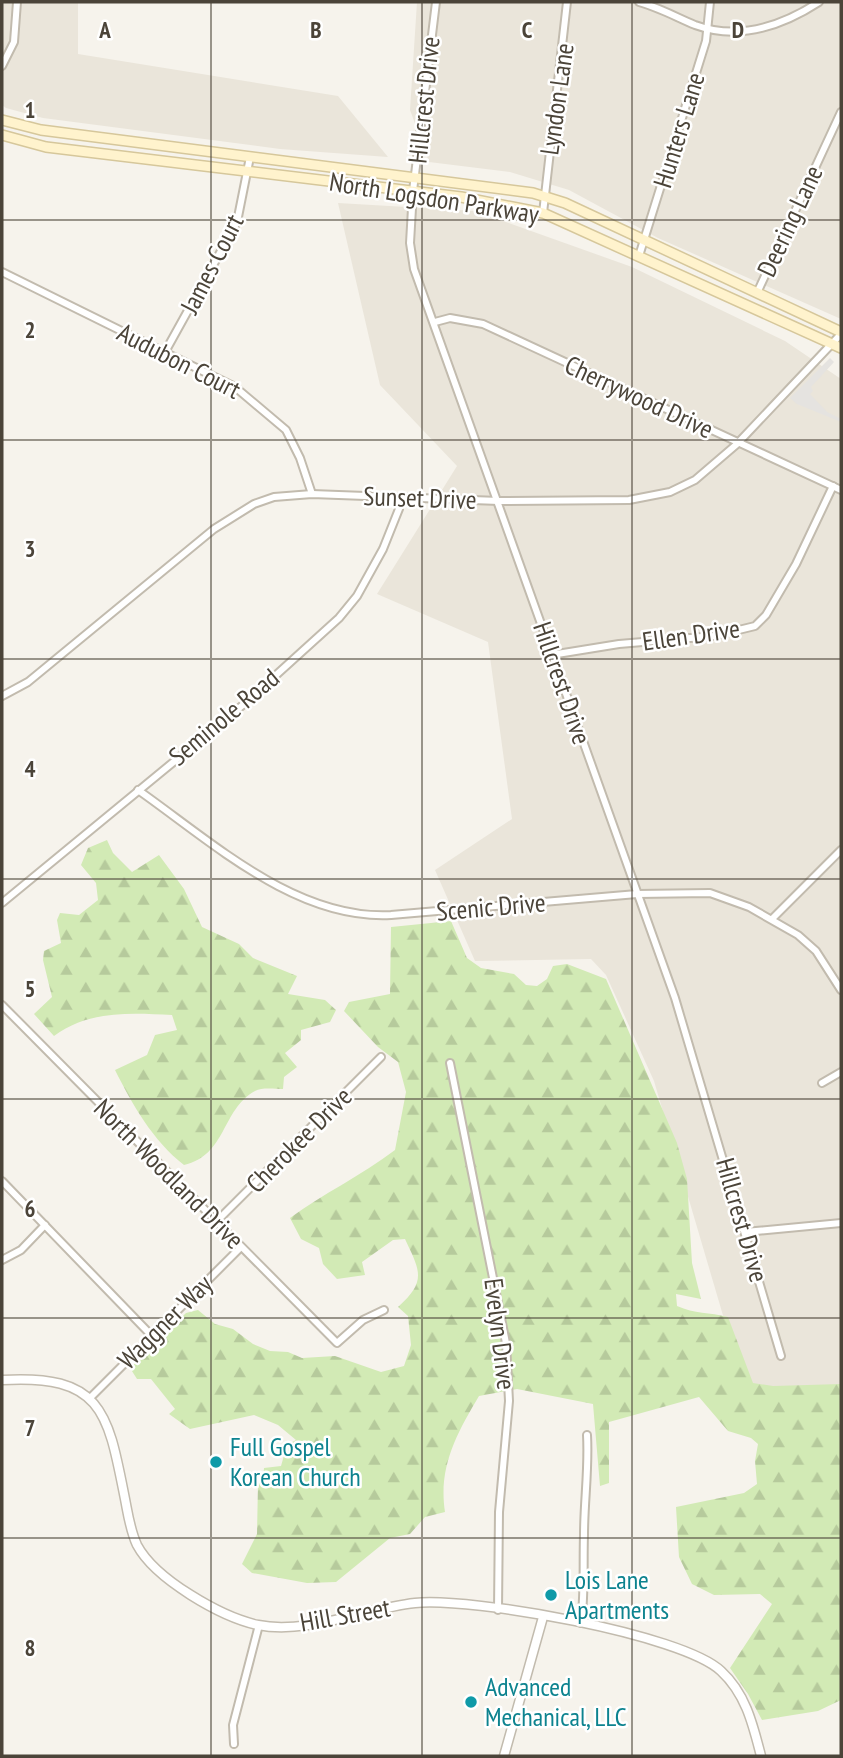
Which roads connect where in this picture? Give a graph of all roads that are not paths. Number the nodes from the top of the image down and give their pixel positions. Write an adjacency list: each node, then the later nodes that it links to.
1 (17, 2): 8 (street)
2 (436, 2): 14 (street, Hillcrest Drive)
3 (567, 2): 16 (street, Lyndon Lane)
4 (639, 2): 7 (street)
5 (710, 2): 7 (street, Hunters Lane)
6 (819, 2): 7 (street)
7 (708, 28): 18 (street, Hunters Lane)
8 (2, 66)
9 (841, 113): 21 (street, Deering Lane)
10 (2, 120): 12 (main road, North Logsdon Parkway)
11 (2, 135): 13 (main road, North Logsdon Parkway)
12 (250, 157): 13 (street, James Court); 14 (main road, North Logsdon Parkway)
13 (250, 172): 15 (main road, North Logsdon Parkway); 25 (street, James Court)
14 (415, 177): 15 (street, Hillcrest Drive); 16 (main road, North Logsdon Parkway)
15 (413, 191): 17 (main road, North Logsdon Parkway); 22 (street, Hillcrest Drive)
16 (545, 196): 17 (street, Lyndon Lane); 18 (main road, North Logsdon Parkway)
17 (542, 213): 19 (main road, North Logsdon Parkway)
18 (644, 241): 19 (street, Hunters Lane); 21 (main road, North Logsdon Parkway)
19 (639, 256): 24 (main road, North Logsdon Parkway)
20 (2, 272): 25 (street, Audubon Court)
21 (757, 293): 23 (main road, North Logsdon Parkway)
22 (435, 322): 26 (street, Cherrywood Drive); 31 (street, Hillcrest Drive)
23 (841, 333): 24 (street, Sunset Drive)
24 (837, 346): 26 (street, Sunset Drive)
25 (166, 352): 29 (street, Audubon Court)
26 (737, 444): 27 (street, Cherrywood Drive); 31 (street, Sunset Drive)
27 (833, 486): 28 (street, Cherrywood Drive); 32 (street, Ellen Drive)
28 (841, 490)
29 (312, 494): 30 (street, Sunset Drive); 33 (street, Sunset Drive)
30 (400, 497): 31 (street, Sunset Drive); 34 (street, Seminole Road)
31 (499, 500): 32 (street, Hillcrest Drive)
32 (551, 655): 36 (street, Hillcrest Drive)
33 (2, 696)
34 (138, 790): 36 (street, Scenic Drive); 37 (street, Seminole Road)
35 (841, 850): 38 (street)
36 (637, 894): 38 (street, Scenic Drive); 49 (street, Hillcrest Drive)
37 (2, 903)
38 (772, 919): 39 (street, Scenic Drive)
39 (841, 990)
40 (2, 1005): 46 (street, North Woodland Drive)
41 (381, 1057): 46 (street, Cherokee Drive)
42 (450, 1063): 58 (street, Evelyn Drive)
43 (841, 1072): 44 (street)
44 (822, 1083)
45 (2, 1181): 48 (street)
46 (216, 1222): 50 (street, North Woodland Drive)
47 (841, 1223): 49 (street)
48 (45, 1225): 51 (street); 53 (street)
49 (745, 1232): 54 (street, Hillcrest Drive)
50 (241, 1247): 52 (street, North Woodland Drive); 53 (street, Waggner Way)
51 (2, 1260)
52 (384, 1311)
53 (151, 1335): 56 (street, Waggner Way)
54 (781, 1356)
55 (2, 1380): 56 (street)
56 (91, 1397): 61 (street, Hill Street)
57 (587, 1435): 60 (street)
58 (498, 1610): 59 (street, Hill Street); 61 (street, Hill Street)
59 (543, 1617): 60 (street, Hill Street); 63 (street)
60 (580, 1623): 64 (street, Hill Street)
61 (259, 1625): 62 (street)
62 (234, 1744)
63 (504, 1756)
64 (761, 1756)

